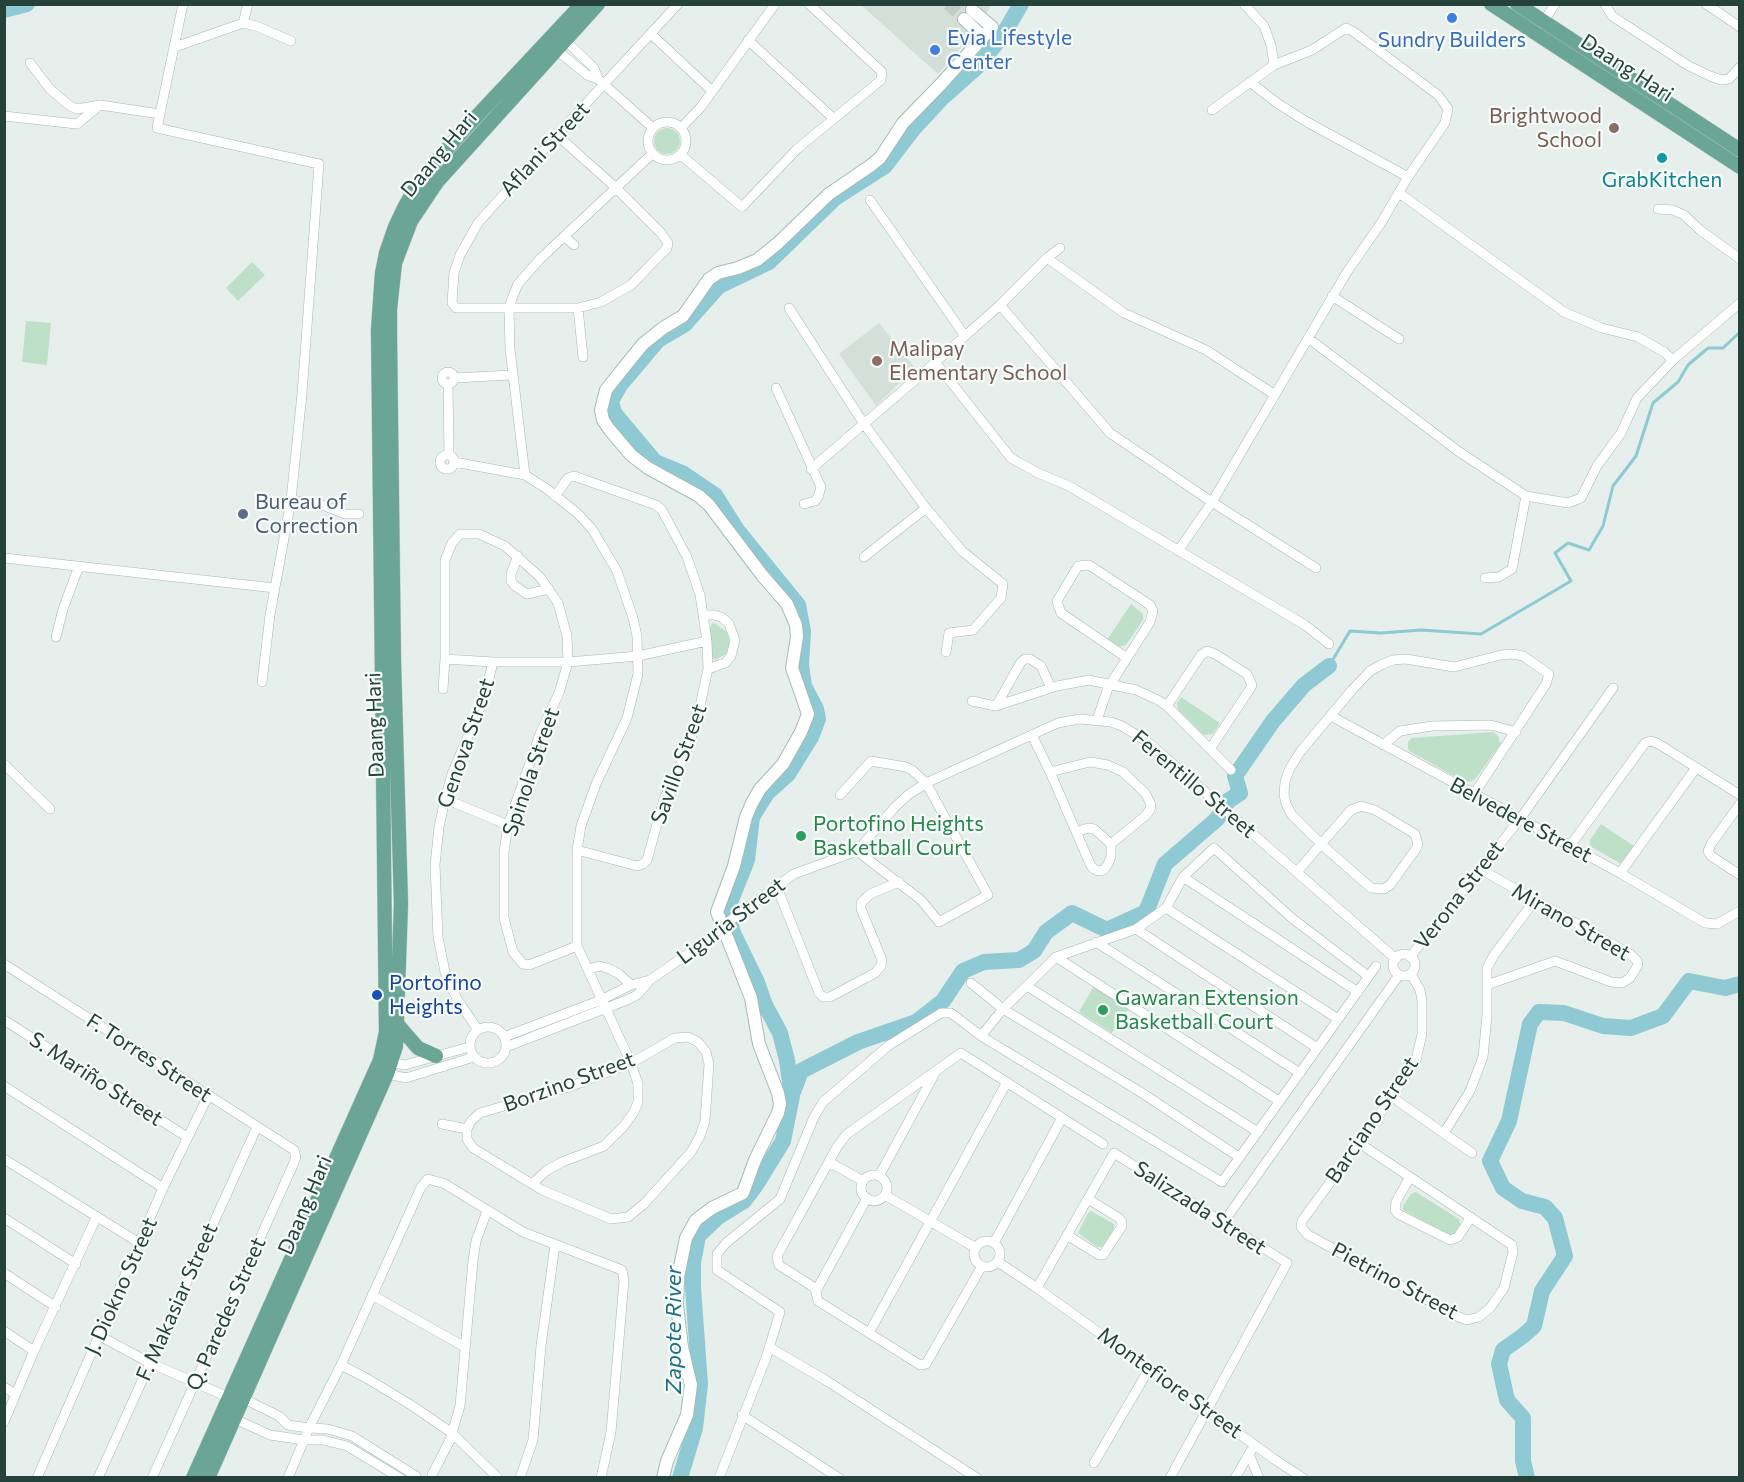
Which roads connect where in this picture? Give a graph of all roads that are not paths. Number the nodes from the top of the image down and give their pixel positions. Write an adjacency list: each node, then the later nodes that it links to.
1 (183, 4): 23 (street)
2 (248, 4): 15 (street)
3 (582, 4): 22 (main road, Daang Hari)
4 (598, 4): 22 (main road, Daang Hari)
5 (678, 4): 18 (street, Aflani Street)
6 (775, 4): 20 (street)
7 (809, 4): 34 (street)
8 (1244, 4): 25 (street)
9 (1491, 4): 17 (main road, Daang Hari)
10 (1517, 4): 14 (main road, Daang Hari)
11 (1555, 4): 14 (street)
12 (1605, 4): 26 (street)
13 (1706, 4): 16 (street)
14 (1539, 14): 17 (street); 38 (main road, Daang Hari)
15 (243, 23): 21 (street); 23 (street)
16 (1740, 27)
17 (1530, 30): 41 (main road, Daang Hari)
18 (651, 34): 27 (street, Aflani Street); 29 (street)
19 (982, 36): 19 (street); 263 (street)
20 (748, 40): 29 (street); 34 (street)
21 (291, 41)
22 (557, 41): 27 (street); 96 (main road, Daang Hari)
23 (175, 47): 32 (street)
24 (30, 63): 30 (street)
25 (1274, 64): 28 (street); 42 (street)
26 (1740, 67)
27 (601, 82): 35 (street); 37 (street, Aflani Street)
28 (1251, 82): 31 (street); 42 (street)
29 (712, 91): 36 (street)
30 (100, 105): 32 (street); 33 (street)
31 (1212, 110)
32 (160, 114): 72 (street)
33 (4, 116)
34 (833, 118): 40 (street)
35 (653, 128): 36 (street); 39 (street)
36 (681, 128): 40 (street)
37 (557, 135): 43 (street); 55 (street, Aflani Street)
38 (1740, 150)
39 (652, 153): 40 (street); 43 (street)
40 (681, 155)
41 (1740, 167)
42 (1408, 177): 44 (street)
43 (615, 188): 47 (street); 56 (street)
44 (1399, 193): 52 (street); 62 (street)
45 (870, 200): 58 (street)
46 (1658, 209): 51 (street)
47 (565, 237): 48 (street); 55 (street)
48 (574, 245)
49 (1060, 248): 50 (street)
50 (1047, 258): 54 (street); 66 (street)
51 (1740, 259)
52 (1332, 296): 59 (street); 60 (street)
53 (1740, 303): 62 (street)
54 (1000, 305): 58 (street); 73 (street)
55 (509, 308): 56 (street); 64 (street)
56 (578, 308): 61 (street)
57 (789, 308): 67 (street)
58 (965, 336): 63 (street)
59 (1308, 338): 66 (street); 71 (street)
60 (1399, 339)
61 (583, 357)
62 (1673, 360): 71 (street)
63 (935, 362): 67 (street); 77 (street)
64 (511, 375): 69 (street); 69 (street)
65 (776, 388): 68 (street)
66 (1275, 395): 73 (street)
67 (864, 424): 68 (street); 75 (street)
68 (811, 469): 74 (street)
69 (525, 475): 70 (street)
70 (555, 496): 86 (street, Savillo Street); 91 (street)
71 (1526, 496): 83 (street)
72 (291, 500): 76 (street); 84 (street)
73 (1212, 502): 77 (street); 82 (street)
74 (804, 504)
75 (926, 508): 79 (street); 90 (street)
76 (359, 514)
77 (1178, 551): 89 (street)
78 (518, 556): 85 (street); 85 (street); 93 (street)
79 (864, 557)
80 (4, 558): 81 (street)
81 (79, 566): 84 (street); 87 (street)
82 (1316, 568)
83 (1485, 578)
84 (275, 588): 98 (street)
85 (549, 590): 95 (street)
86 (704, 615): 88 (street, Savillo Street); 97 (street)
87 (56, 637)
88 (707, 641): 91 (street); 97 (street, Savillo Street)
89 (1329, 644)
90 (946, 652)
91 (638, 656): 95 (street); 129 (street)
92 (1127, 658): 92 (street); 99 (street)
93 (445, 659): 94 (street); 100 (street)
94 (493, 662): 95 (street); 120 (street, Genova Street)
95 (568, 662): 124 (street, Spinola Street)
96 (388, 663): 164 (main road, Daang Hari); 174 (main road, Daang Hari)
97 (708, 669): 129 (street, Savillo Street)
98 (262, 682)
99 (1111, 684): 101 (street); 105 (street); 107 (street)
100 (442, 688)
101 (1051, 688): 104 (street); 104 (street)
102 (1613, 688): 123 (street, Verona Street)
103 (972, 701): 104 (street)
104 (996, 706)
105 (1167, 706): 111 (street); 111 (street)
106 (1331, 716): 108 (street); 110 (street, Belvedere Street); 127 (street)
107 (1097, 720): 109 (street, Ferentillo Street); 132 (street, Ferentillo Street)
108 (1516, 732): 110 (street); 117 (street)
109 (1032, 735): 115 (street); 116 (street, Ferentillo Street)
110 (1383, 745): 117 (street, Belvedere Street)
111 (1210, 749): 114 (street)
112 (4, 764): 122 (street)
113 (1696, 768): 119 (street); 128 (street); 133 (street)
114 (1231, 770)
115 (1050, 772): 125 (street); 126 (street)
116 (926, 783): 118 (street); 130 (street, Liguria Street); 136 (street)
117 (1474, 794): 123 (street, Belvedere Street)
118 (840, 795)
119 (1740, 795)
120 (445, 799): 124 (street); 165 (street, Genova Street)
121 (1740, 804): 134 (street)
122 (50, 809)
123 (1520, 819): 128 (street, Belvedere Street); 131 (street, Verona Street)
124 (508, 825): 143 (street, Spinola Street)
125 (1077, 832): 126 (street); 126 (street)
126 (1111, 844)
127 (1321, 844): 127 (street); 132 (street)
128 (1570, 846): 133 (street, Belvedere Street)
129 (577, 850): 143 (street)
130 (857, 851): 136 (street); 137 (street, Liguria Street)
131 (1480, 869): 138 (street, Mirano Street); 145 (street, Verona Street)
132 (1297, 872): 146 (street, Ferentillo Street)
133 (1620, 873): 140 (street, Belvedere Street)
134 (1740, 875)
135 (1183, 877): 139 (street); 152 (street); 158 (street)
136 (898, 882): 137 (street)
137 (776, 885): 153 (street, Liguria Street, bridge)
138 (1535, 900): 156 (street); 156 (street, Mirano Street)
139 (1166, 908): 141 (street); 162 (street)
140 (1740, 911)
141 (1136, 929): 142 (street); 170 (street)
142 (1096, 942): 144 (street); 175 (street)
143 (577, 946): 149 (street)
144 (1056, 957): 157 (street); 181 (street)
145 (1410, 957): 146 (street); 150 (street)
146 (1396, 959): 151 (street)
147 (4, 964): 179 (street, F. Torres Street)
148 (1376, 966): 152 (street)
149 (588, 969): 155 (street); 159 (street)
150 (1411, 974): 151 (street); 180 (street, Barciano Street)
151 (1399, 975): 209 (street)
152 (1368, 976): 158 (street)
153 (650, 980): 155 (street, Liguria Street); 160 (street, Liguria Street)
154 (970, 983): 161 (street)
155 (631, 985): 159 (street, Liguria Street)
156 (1487, 985): 187 (street)
157 (1027, 986): 161 (street); 186 (street)
158 (1358, 992): 162 (street)
159 (602, 1000): 160 (street); 167 (street, Liguria Street)
160 (606, 1009): 169 (street, Liguria Street); 173 (street)
161 (1003, 1009): 166 (street); 193 (street)
162 (1338, 1019): 170 (street)
163 (4, 1020): 188 (street, S. Mariño Street)
164 (398, 1025): 171 (main road); 174 (main road, Daang Hari)
165 (478, 1029): 167 (street); 168 (street)
166 (981, 1036): 193 (street); 230 (street)
167 (504, 1037): 169 (street)
168 (470, 1047): 171 (street); 172 (street)
169 (506, 1047): 172 (street)
170 (1317, 1048): 175 (street)
171 (436, 1056): 174 (street)
172 (474, 1057): 174 (street)
173 (631, 1063): 185 (street, Borzino Street); 199 (street); 199 (street, Borzino Street)
174 (383, 1067): 238 (main road, Daang Hari); 239 (main road, Daang Hari)
175 (1300, 1073): 181 (street)
176 (1007, 1082): 177 (street); 182 (street); 208 (street)
177 (924, 1084): 195 (street); 196 (street)
178 (4, 1086): 200 (street)
179 (208, 1096): 184 (street, F. Torres Street); 188 (street, J. Diokno Street)
180 (1392, 1097): 187 (street); 189 (street, Barciano Street)
181 (1280, 1101): 186 (street)
182 (1062, 1118): 190 (street); 212 (street)
183 (442, 1124): 185 (street)
184 (257, 1126): 191 (street, F. Torres Street); 232 (street, F. Makasiar Street)
185 (467, 1129): 199 (street)
186 (1258, 1132): 193 (street)
187 (1444, 1133): 192 (street)
188 (187, 1137): 200 (street, J. Diokno Street)
189 (1359, 1143): 197 (street, Pietrino Street); 210 (street, Barciano Street)
190 (1103, 1144)
191 (294, 1150): 235 (street, Q. Paredes Street)
192 (1472, 1153)
193 (1239, 1157)
194 (4, 1159): 207 (street)
195 (829, 1162): 198 (street); 216 (street)
196 (879, 1176): 198 (street); 201 (street)
197 (1410, 1177): 205 (street, Pietrino Street); 205 (street)
198 (863, 1181): 202 (street)
199 (532, 1184)
200 (164, 1188): 213 (street, J. Diokno Street)
201 (885, 1195): 202 (street); 208 (street)
202 (867, 1198): 223 (street)
203 (1088, 1199): 209 (street, Salizzada Street); 211 (street); 211 (street)
204 (488, 1211): 214 (street); 224 (street); 229 (street)
205 (1471, 1217): 210 (street, Pietrino Street)
206 (4, 1218): 219 (street)
207 (96, 1218): 213 (street); 219 (street)
208 (930, 1221): 215 (street); 227 (street)
209 (1223, 1223): 240 (street, Salizzada Street)
210 (1301, 1227)
211 (1067, 1235): 222 (street)
212 (994, 1243): 215 (street); 217 (street)
213 (141, 1244): 228 (street, J. Diokno Street)
214 (555, 1245): 261 (street); 262 (street)
215 (976, 1248): 220 (street)
216 (778, 1260): 218 (street); 223 (street)
217 (998, 1262): 220 (street); 222 (street, Montefiore Street)
218 (767, 1263)
219 (76, 1264): 225 (street)
220 (982, 1266): 227 (street)
221 (4, 1273): 225 (street)
222 (1037, 1288): 234 (street, Montefiore Street)
223 (816, 1291): 227 (street)
224 (372, 1295): 229 (street); 233 (street)
225 (56, 1307): 231 (street)
226 (4, 1331): 231 (street)
227 (868, 1333)
228 (100, 1336): 232 (street); 253 (street, J. Diokno Street)
229 (465, 1347): 245 (street)
230 (769, 1347): 241 (street); 265 (street)
231 (34, 1351): 237 (street)
232 (150, 1363): 235 (street); 254 (street, F. Makasiar Street)
233 (341, 1365): 244 (street); 245 (street)
234 (1149, 1369): 240 (street, Montefiore Street); 249 (street)
235 (195, 1383): 238 (street); 255 (street, Q. Paredes Street)
236 (4, 1388): 237 (street)
237 (15, 1394): 243 (street)
238 (228, 1397): 256 (main road, Daang Hari)
239 (244, 1399): 242 (main road, Daang Hari); 244 (street)
240 (1207, 1410): 247 (street, Montefiore Street); 266 (street)
241 (742, 1415): 252 (street); 264 (street)
242 (235, 1419): 246 (street); 257 (main road, Daang Hari)
243 (4, 1422)
244 (309, 1428): 246 (street); 251 (street)
245 (452, 1433): 250 (street); 260 (street)
246 (304, 1440): 258 (street); 259 (street)
247 (1255, 1445): 248 (street); 269 (street, Montefiore Street)
248 (1249, 1454): 267 (street); 268 (street)
249 (1094, 1463)
250 (434, 1476): 251 (street)
251 (415, 1477)
252 (721, 1477)
253 (37, 1478)
254 (98, 1478)
255 (152, 1478)
256 (193, 1478)
257 (208, 1478)
258 (288, 1478)
259 (400, 1478)
260 (498, 1478)
261 (520, 1478)
262 (601, 1478)
263 (663, 1478)
264 (839, 1478)
265 (977, 1478)
266 (1170, 1478)
267 (1235, 1478)
268 (1259, 1478)
269 (1303, 1478)

